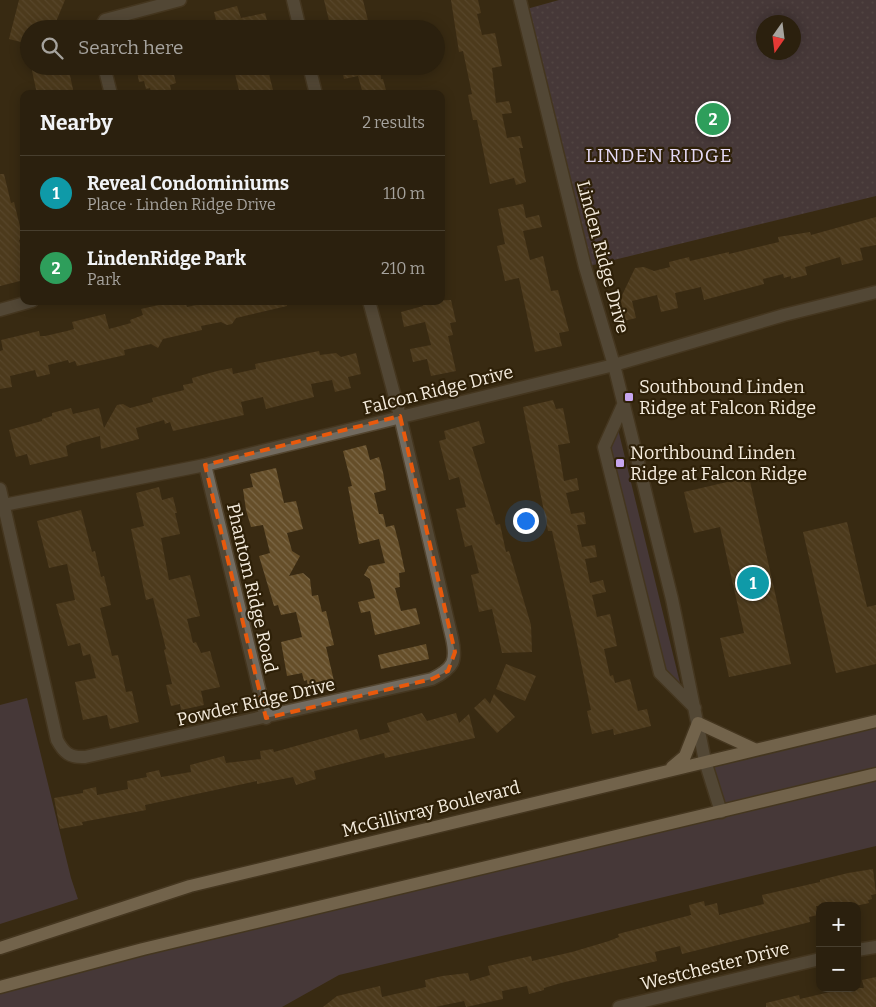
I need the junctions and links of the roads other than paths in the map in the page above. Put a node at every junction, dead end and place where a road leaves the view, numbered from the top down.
1 (180, 0) edge
2 (293, 0) edge
3 (520, 0) edge
4 (105, 20) edge
5 (298, 20) edge
6 (106, 75) edge
7 (311, 75) edge
8 (110, 90) edge
9 (315, 90) edge
10 (876, 292) edge
11 (20, 304) edge
12 (370, 305) edge
13 (0, 310) edge
14 (614, 365) junction
15 (623, 405) junction
16 (400, 416) junction
17 (205, 465) junction
18 (0, 489) edge
19 (4, 505) junction
20 (695, 708) junction
21 (266, 718) junction
22 (876, 721) edge
23 (698, 722) junction
24 (754, 749) junction
25 (705, 760) junction
26 (668, 770) junction
27 (876, 774) edge
28 (721, 812) junction
29 (876, 947) edge
30 (0, 948) edge
31 (861, 949) edge
32 (816, 960) edge
33 (0, 987) edge
34 (619, 1007) edge

1 - 4 street
2 - 5 street
3 - 14 street, Linden Ridge Drive
6 - 8 street
7 - 9 street
10 - 14 street, Falcon Ridge Drive
11 - 13 street
12 - 16 street, Powder Ridge Drive
14 - 15 street, Linden Ridge Drive
14 - 16 street, Falcon Ridge Drive
15 - 20 street, Linden Ridge Drive
15 - 20 street
16 - 17 street, Falcon Ridge Drive
16 - 21 street, Powder Ridge Drive
17 - 19 street, Falcon Ridge Drive
17 - 21 street, Phantom Ridge Road
18 - 19 street
19 - 21 street, Powder Ridge Drive
20 - 23 street, Linden Ridge Drive
22 - 24 main road, McGillivray Boulevard
23 - 24 main road
23 - 25 street, Linden Ridge Drive
23 - 26 main road
24 - 25 main road, McGillivray Boulevard
25 - 26 main road, McGillivray Boulevard
25 - 28 street, Linden Ridge Drive
26 - 30 main road, McGillivray Boulevard
27 - 28 main road
28 - 33 main road
29 - 31 street
32 - 34 street, Westchester Drive

